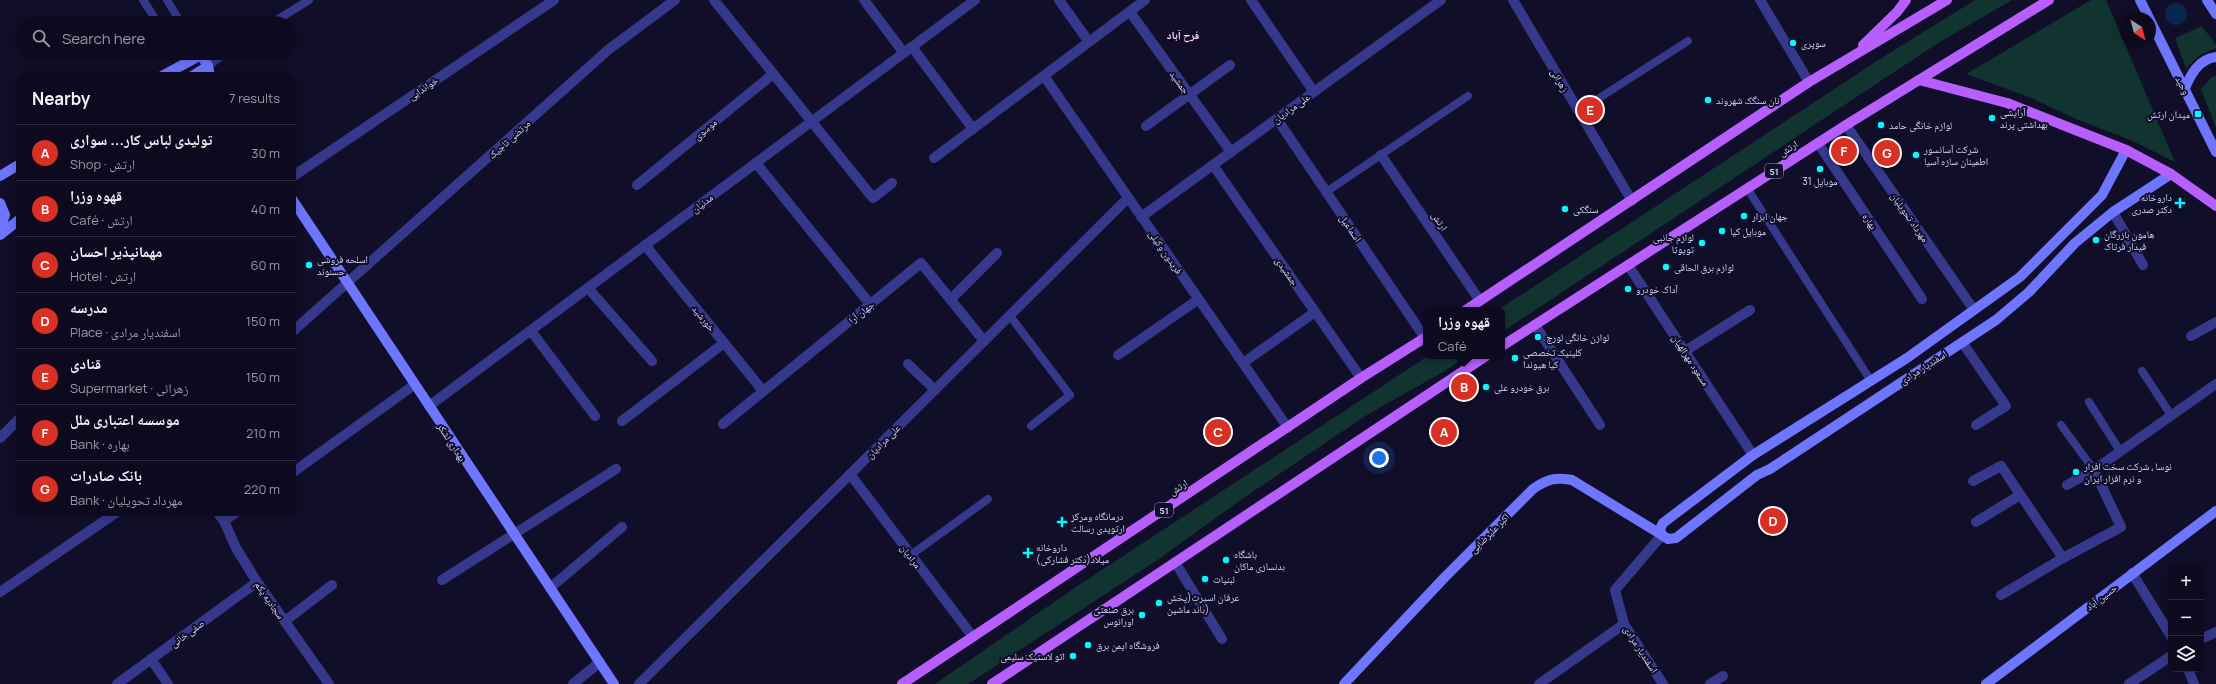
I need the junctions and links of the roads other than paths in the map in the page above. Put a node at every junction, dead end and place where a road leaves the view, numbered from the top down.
1 (143, 0) edge
2 (167, 0) edge
3 (309, 0) edge
4 (554, 0) edge
5 (675, 0) edge
6 (714, 0) edge
7 (864, 0) edge
8 (976, 0) edge
9 (1059, 0) edge
10 (1145, 0) edge
11 (1251, 0) edge
12 (1441, 0) edge
13 (1760, 0) edge
14 (1906, 0) edge
15 (1947, 0) edge
16 (2049, 0) edge
17 (2140, 0) edge
18 (2207, 0) edge
19 (1516, 1) edge
20 (1130, 12) junction
21 (2146, 12) edge
22 (2216, 14) edge
23 (153, 16) edge
24 (177, 16) edge
25 (283, 16) edge
26 (2156, 31) edge
27 (1688, 41) dead end
28 (1089, 42) junction
29 (908, 50) junction
30 (1850, 57) junction
31 (2216, 57) edge
32 (190, 60) edge
33 (205, 60) edge
34 (219, 60) edge
35 (185, 62) junction
36 (1230, 65) dead end
37 (209, 71) edge
38 (169, 72) edge
39 (191, 72) edge
40 (773, 74) junction
41 (1044, 76) junction
42 (1919, 80) junction
43 (1809, 82) junction
44 (2185, 88) junction
45 (1314, 92) junction
46 (1190, 95) junction
47 (1468, 96) dead end
48 (1579, 111) junction
49 (1276, 119) junction
50 (812, 122) junction
51 (1846, 125) junction
52 (1146, 126) dead end
53 (973, 129) junction
54 (1818, 143) junction
55 (2126, 150) junction
56 (1231, 152) junction
57 (2216, 152) edge
58 (1381, 155) junction
59 (934, 158) dead end
60 (756, 163) junction
61 (1213, 165) junction
62 (16, 166) edge
63 (296, 174) edge
64 (2171, 174) junction
65 (0, 176) edge
66 (892, 183) dead end
67 (637, 185) dead end
68 (1747, 188) junction
69 (1326, 192) junction
70 (1128, 198) junction
71 (1632, 201) junction
72 (0, 203) edge
73 (296, 206) edge
74 (2216, 206) edge
75 (2113, 212) junction
76 (1141, 217) junction
77 (16, 222) edge
78 (0, 229) edge
79 (0, 235) edge
80 (645, 246) junction
81 (997, 253) dead end
82 (1628, 265) junction
83 (2142, 265) dead end
84 (348, 284) junction
85 (588, 288) junction
86 (951, 299) junction
87 (1199, 299) junction
88 (1922, 299) dead end
89 (1480, 301) junction
90 (870, 304) junction
91 (1471, 307) edge
92 (1750, 310) dead end
93 (1974, 310) junction
94 (1315, 312) junction
95 (1010, 316) junction
96 (2216, 322) edge
97 (1535, 325) junction
98 (296, 329) edge
99 (531, 331) junction
100 (1423, 334) edge
101 (2191, 336) dead end
102 (1423, 338) edge
103 (984, 341) junction
104 (1962, 342) junction
105 (724, 343) junction
106 (1505, 344) edge
107 (1685, 351) junction
108 (1118, 355) dead end
109 (1481, 359) edge
110 (652, 361) dead end
111 (1243, 363) junction
112 (908, 364) dead end
113 (2142, 371) dead end
114 (1361, 378) junction
115 (1871, 380) junction
116 (2216, 384) edge
117 (414, 385) junction
118 (935, 390) junction
119 (763, 391) junction
120 (2089, 402) dead end
121 (429, 406) junction
122 (2171, 415) junction
123 (595, 416) dead end
124 (622, 421) dead end
125 (16, 422) edge
126 (722, 424) dead end
127 (1600, 425) dead end
128 (1976, 425) dead end
129 (2060, 425) dead end
130 (1030, 426) dead end
131 (1288, 428) junction
132 (0, 438) edge
133 (2120, 451) junction
134 (1753, 455) junction
135 (616, 469) dead end
136 (296, 470) edge
137 (2094, 470) junction
138 (850, 474) junction
139 (1973, 481) dead end
140 (2067, 485) dead end
141 (2020, 495) junction
142 (988, 499) dead end
143 (2216, 511) edge
144 (111, 516) edge
145 (220, 516) edge
146 (231, 516) edge
147 (224, 521) junction
148 (1976, 522) dead end
149 (622, 527) dead end
150 (514, 534) junction
151 (1662, 535) junction
152 (911, 555) junction
153 (2063, 558) junction
154 (1175, 562) junction
155 (2132, 573) junction
156 (442, 580) dead end
157 (257, 582) junction
158 (332, 585) dead end
159 (550, 588) junction
160 (0, 592) edge
161 (2001, 595) dead end
162 (285, 621) junction
163 (1624, 624) junction
164 (2168, 631) edge
165 (2216, 632) edge
166 (973, 637) junction
167 (2204, 638) edge
168 (1222, 639) dead end
169 (2168, 658) edge
170 (151, 659) junction
171 (600, 662) junction
172 (2189, 672) edge
173 (1723, 676) dead end
174 (999, 682) edge
175 (117, 684) edge
176 (168, 684) edge
177 (329, 684) edge
178 (573, 684) edge
179 (614, 684) edge
180 (638, 684) edge
181 (902, 684) edge
182 (1344, 684) edge
183 (1539, 684) edge
184 (1663, 684) edge
185 (1710, 684) edge
186 (1986, 684) edge
187 (2129, 684) edge
188 (2194, 684) edge

1 - 23 lane
2 - 24 lane
3 - 25 lane
4 - 63 street, خواندابی
5 - 84 street, مرتضی تاجیک
6 - 40 street
7 - 29 street
8 - 29 street, مدنیان
9 - 28 street
10 - 20 street
11 - 45 street
12 - 45 street, علی مرادیان
13 - 43 street
14 - 30 main road
15 - 30 main road
16 - 42 main road, ارتش / 51
17 - 21 street, وحید
18 - 22 street
19 - 48 street, زهرائی
20 - 28 street
20 - 46 street, جمشید
26 - 44 street, وحید
27 - 48 lane
28 - 41 street
29 - 50 street, مدنیان
29 - 53 street
30 - 43 main road
31 - 44 street
32 - 35 street
33 - 37 street
34 - 37 lane
35 - 38 street
35 - 39 street
36 - 46 street
40 - 50 street
40 - 67 street, موسوی
41 - 53 street
41 - 70 street, فریدون وکیلی
42 - 51 main road, ارتش / 51
42 - 55 main road
43 - 71 main road
44 - 57 street, وحید
45 - 49 street, علی مرادیان
46 - 52 street
46 - 56 street, جمشید
47 - 58 lane
48 - 71 street, زهرائی
49 - 56 street, علی مرادیان
49 - 69 street, اسماعیل
50 - 60 street, مدنیان
50 - 66 street
51 - 54 main road, ارتش / 51
51 - 93 street, مهرداد تحویلیان
53 - 59 street
54 - 68 main road, ارتش / 51
54 - 88 street, بهاره
55 - 64 main road
55 - 93 street, اسفندیار مرادی
56 - 61 street, علی مرادیان
58 - 69 lane
58 - 89 street, ارتش
60 - 80 street, مدنیان
60 - 90 street
61 - 76 street, علی مرادیان
61 - 94 street, جمشیدی
62 - 65 street
64 - 74 main road
64 - 75 street, اسفندیار مرادی
68 - 82 main road, ارتش / 51
68 - 115 lane
69 - 100 street, اسماعیل
70 - 76 street, فریدون وکیلی
70 - 95 street, علی مرادیان
71 - 89 main road
72 - 78 street
73 - 84 street, بهداری لشکر
75 - 83 street
75 - 104 street, اسفندیار مرادی
76 - 87 street, فریدون وکیلی
77 - 79 street
80 - 85 street, مدنیان
80 - 105 street, خورشید
81 - 86 street
82 - 97 main road, ارتش / 51
82 - 107 street, مسعود مهرالهیان
84 - 98 street, مرتضی تاجیک
84 - 117 street, بهداری لشکر
85 - 99 street, مدنیان
85 - 110 street
86 - 90 street, جهان آرا
86 - 103 street, جهان آرا
87 - 108 street
87 - 111 street, فریدون وکیلی
89 - 91 main road
90 - 119 street, جهان آرا
92 - 107 street
93 - 115 street, اسفندیار مرادی
94 - 111 street
94 - 114 street, جمشیدی
95 - 103 street, علی مرادیان
95 - 130 lane
96 - 101 street
97 - 106 main road, ارتش / 51
97 - 127 street
99 - 121 street, مدنیان
99 - 123 street
102 - 114 main road, ارتش / 51
103 - 118 street, علی مرادیان
104 - 128 street
104 - 151 street, اسفندیار مرادی
105 - 119 street, خورشید
105 - 124 street
107 - 134 street, مسعود مهرالهیان
109 - 154 main road
111 - 131 street, فریدون وکیلی
112 - 118 street
113 - 122 lane
114 - 131 main road, ارتش / 51
115 - 134 street, اسفندیار مرادی
116 - 122 street
117 - 121 street, بهداری لشکر
117 - 136 street
118 - 138 street, علی مرادیان
119 - 126 street, جهان آرا
120 - 133 lane
121 - 150 street, بهداری لشکر
122 - 133 street
125 - 132 street
129 - 137 lane
131 - 166 main road, ارتش / 51
133 - 137 street
134 - 151 street, اسفندیار مرادی
135 - 150 street
137 - 140 street
137 - 153 street
138 - 152 street, مرادیان
138 - 180 street, علی مرادیان
139 - 141 street
141 - 148 street
141 - 153 street
142 - 152 lane
143 - 155 street, حسین آباد
144 - 160 street
145 - 147 street, سجادیه یکم
146 - 147 street
147 - 157 street, سجادیه یکم
149 - 159 street
150 - 156 street
150 - 159 street, بهداری لشکر
151 - 163 street, اسفندیار مرادی
151 - 182 street, اکبر علیرضایی
152 - 166 street, مرادیان
153 - 161 street
154 - 168 street
154 - 174 main road
155 - 164 street
155 - 186 street, حسین آباد
157 - 162 street, سجادیه یکم
157 - 170 street, صفی خانی
158 - 162 street
159 - 171 street, بهداری لشکر
162 - 177 street, سجادیه یکم
163 - 183 street
163 - 184 street, اسفندیار مرادی
165 - 167 street
166 - 181 main road, ارتش / 51
169 - 187 street
170 - 175 street, صفی خانی
170 - 176 street
171 - 178 street
171 - 179 street, بهداری لشکر
172 - 188 street
173 - 185 street

